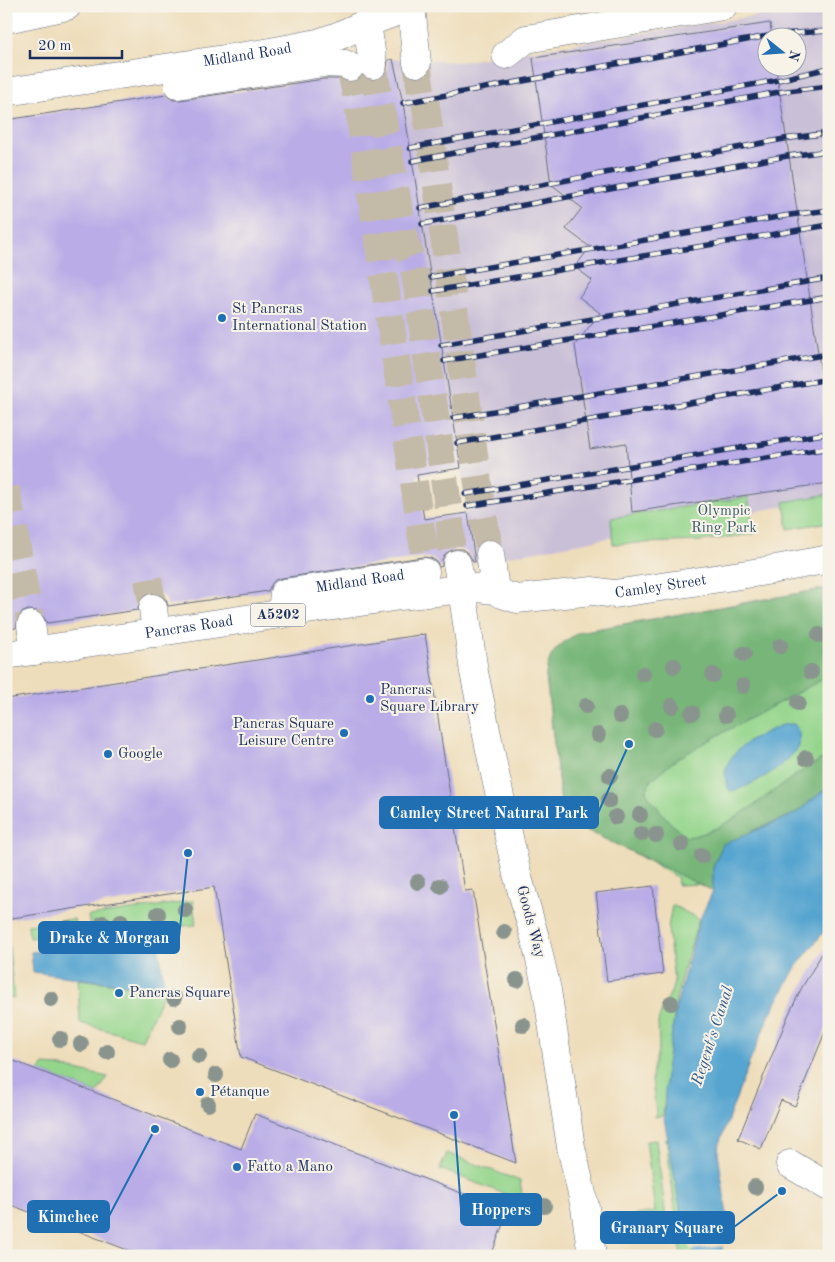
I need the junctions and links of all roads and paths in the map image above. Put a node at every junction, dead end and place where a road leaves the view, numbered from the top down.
1 (67, 6) edge
2 (412, 6) edge
3 (723, 6) edge
4 (6, 19) edge
5 (367, 24) junction
6 (506, 55) dead end
7 (417, 63) tunnel mouth
8 (6, 92) edge
9 (6, 110) edge
10 (490, 554) tunnel mouth
11 (829, 559) edge
12 (425, 572) dead end
13 (460, 577) junction
14 (495, 590) junction
15 (282, 614) junction
16 (6, 655) edge
17 (790, 1164) dead end
18 (829, 1187) edge
19 (592, 1256) edge

1 - 4 street
2 - 5 street
2 - 7 street
3 - 6 street
5 - 8 street, Midland Road
5 - 9 street, Midland Road
10 - 14 street
11 - 14 street, Camley Street
12 - 15 street, Midland Road
13 - 14 street, Pancras Road
13 - 15 street, Pancras Road / A5202
13 - 19 street, Goods Way
15 - 16 street, Pancras Road / A5202
17 - 18 street

